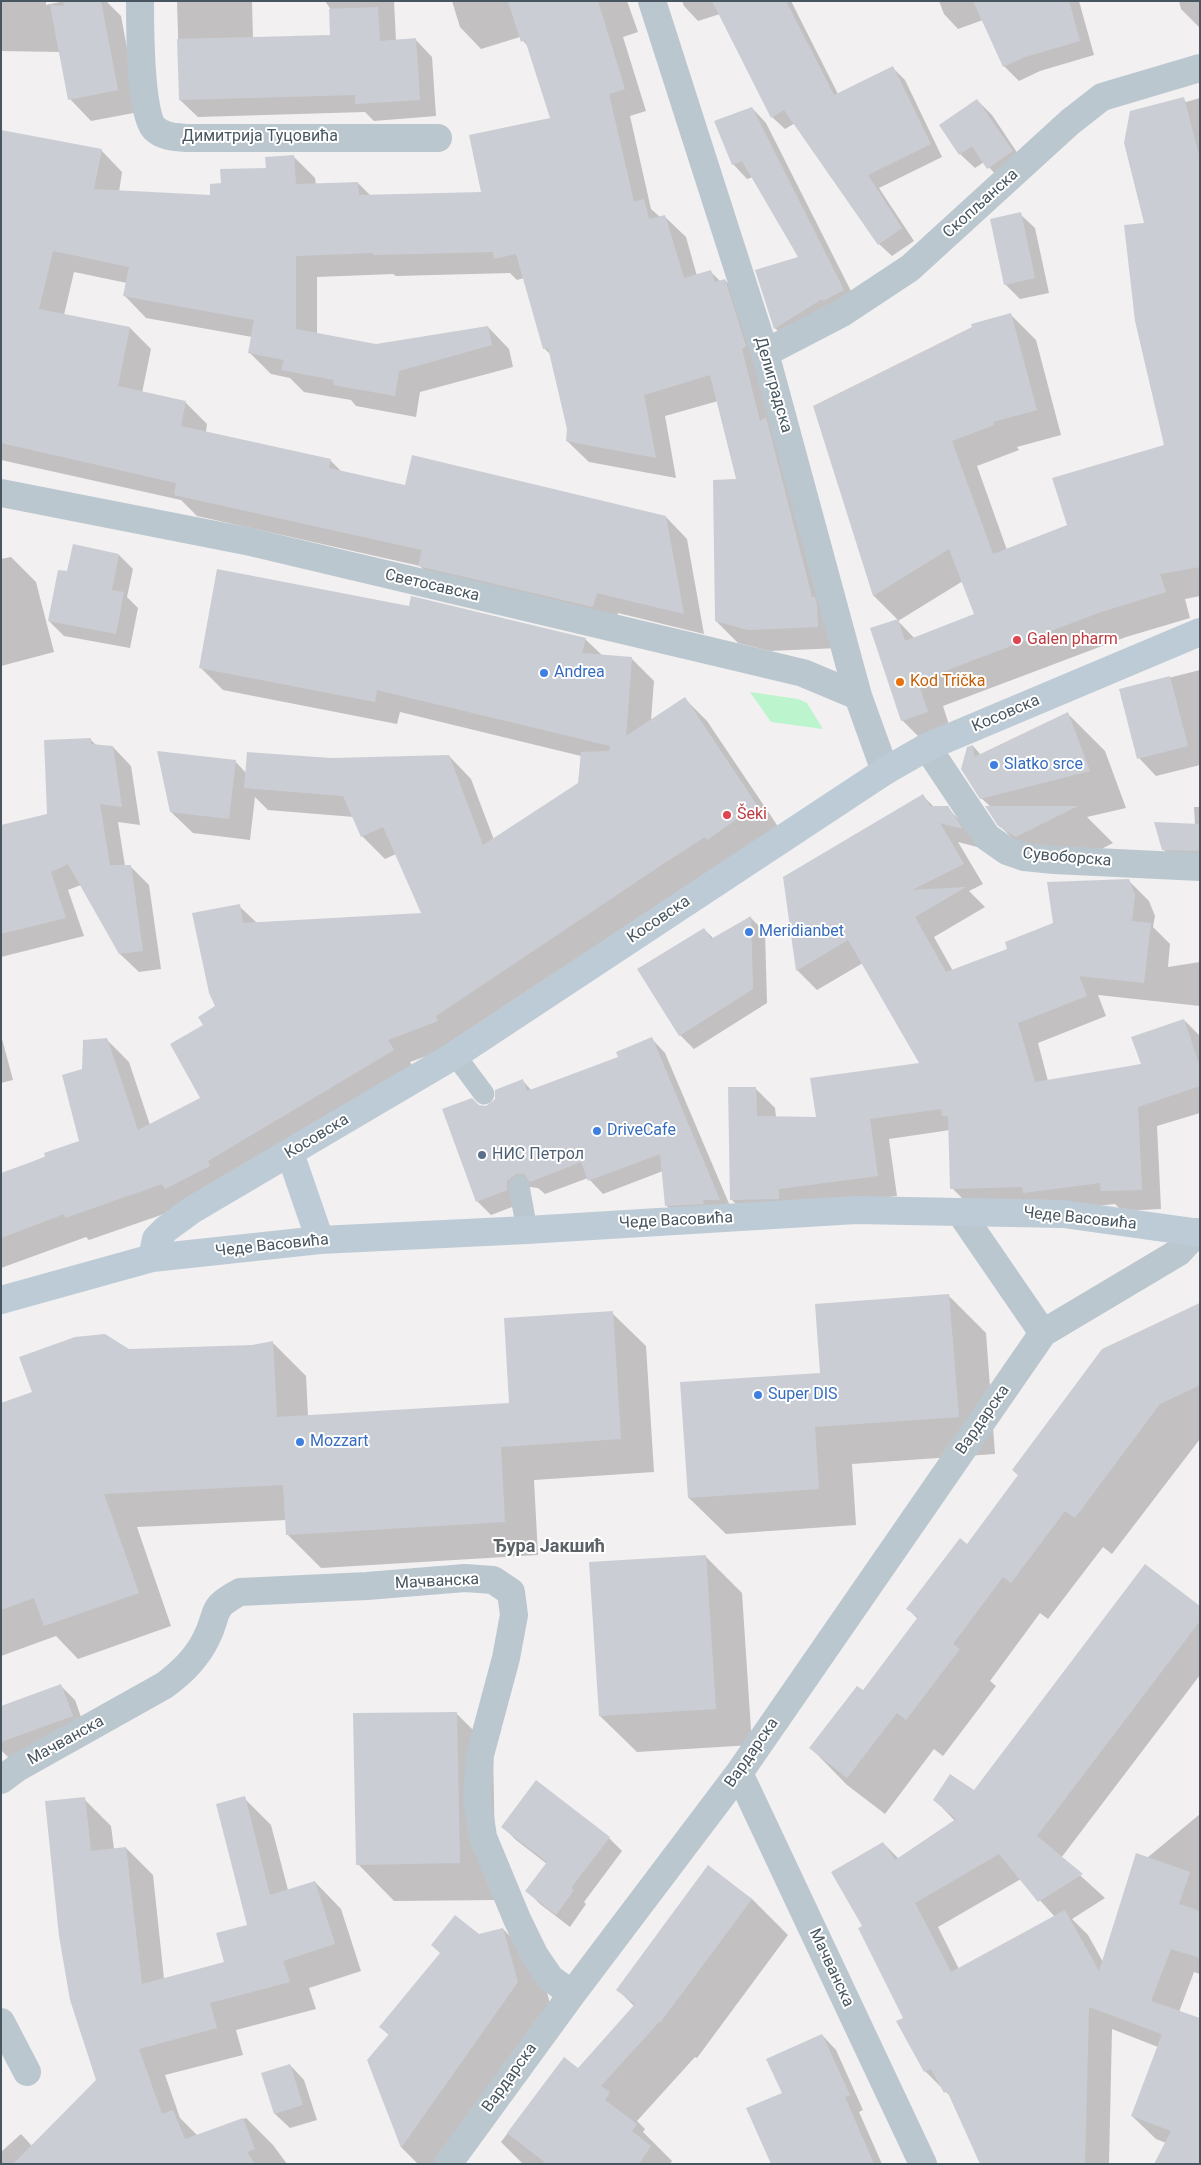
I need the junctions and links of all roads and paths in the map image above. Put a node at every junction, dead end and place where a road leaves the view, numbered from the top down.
1 (140, 1) edge
2 (652, 1) edge
3 (1200, 68) edge
4 (438, 138) dead end
5 (765, 353) junction
6 (1, 492) edge
7 (1200, 632) edge
8 (858, 696) junction
9 (927, 747) junction
10 (885, 771) junction
11 (1200, 867) edge
12 (455, 1055) junction
13 (484, 1094) dead end
14 (290, 1153) junction
15 (519, 1186) dead end
16 (960, 1212) junction
17 (527, 1230) junction
18 (1198, 1233) edge
19 (320, 1240) junction
20 (152, 1258) junction
21 (1, 1300) edge
22 (1043, 1333) junction
23 (739, 1773) junction
24 (1, 1780) edge
25 (572, 1994) junction
26 (1, 2022) edge
27 (27, 2072) dead end
28 (448, 2164) edge
29 (922, 2164) edge

1 - 4 street, Димитрија Туцовића
2 - 5 street, Делиградска
3 - 5 street, Скопљанска
5 - 8 street, Делиградска
6 - 8 street, Светосавска
7 - 9 main road, Косовска
8 - 10 street, Делиградска
9 - 10 main road, Косовска
9 - 11 street, Сувоборска
10 - 12 main road, Косовска
12 - 13 lane
12 - 14 main road, Косовска
14 - 19 main road
14 - 20 main road, Косовска
15 - 17 lane
16 - 17 main road, Чеде Васовића
16 - 18 main road, Чеде Васовића
16 - 22 street
17 - 19 main road, Чеде Васовића
18 - 22 street, Вардарска
19 - 20 main road, Чеде Васовића
20 - 21 main road, Чеде Васовића
22 - 23 street, Вардарска
23 - 25 street, Вардарска
23 - 29 street, Мачванска
24 - 25 street, Мачванска
25 - 28 street, Вардарска
26 - 27 street

